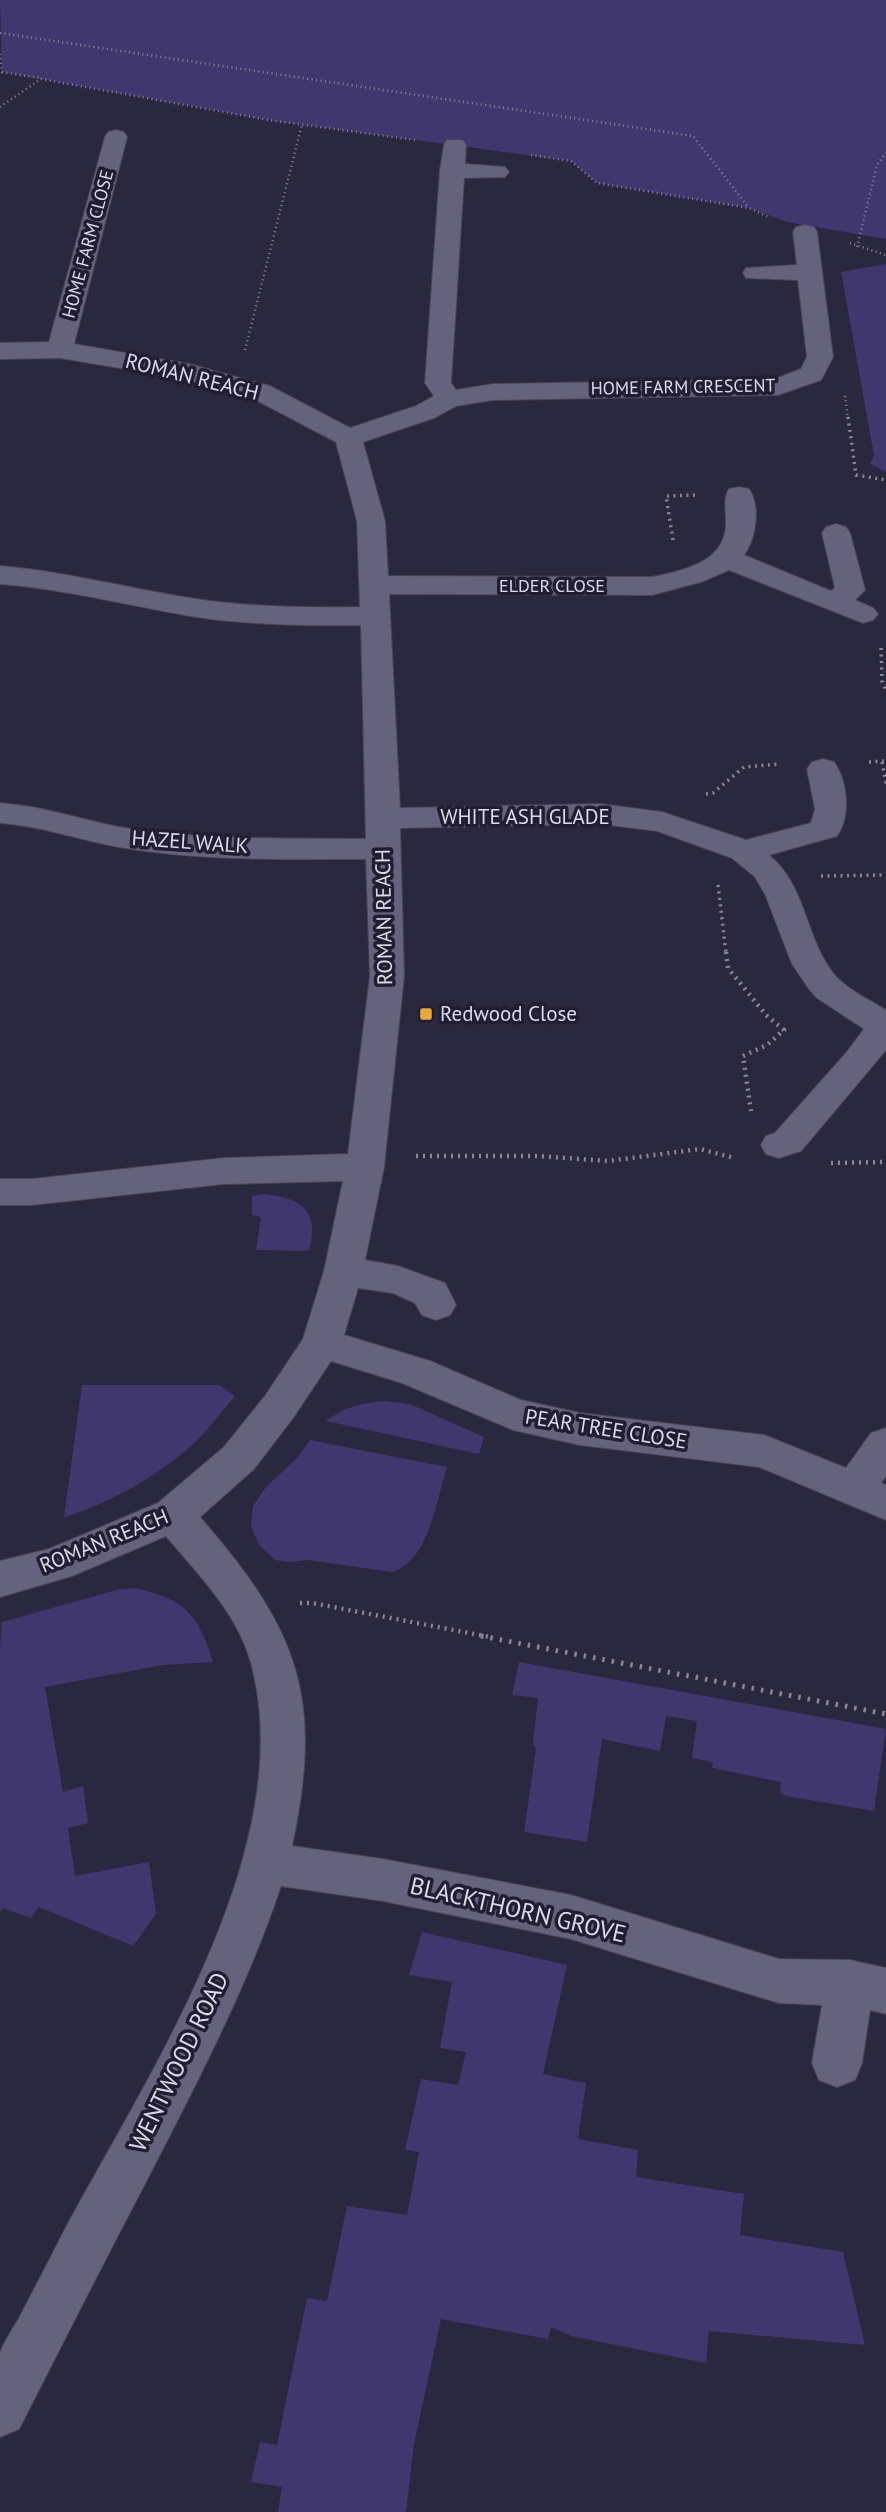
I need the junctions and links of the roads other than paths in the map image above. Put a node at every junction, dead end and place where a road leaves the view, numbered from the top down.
1 (116, 137) dead end
2 (455, 145) road end
3 (453, 170) junction
4 (497, 172) dead end
5 (805, 232) road end
6 (755, 272) dead end
7 (810, 272) junction
8 (60, 350) junction
9 (0, 351) edge
10 (449, 399) junction
11 (348, 438) junction
12 (739, 495) road end
13 (836, 533) dead end
14 (726, 558) junction
15 (0, 575) edge
16 (373, 600) junction
17 (835, 602) junction
18 (863, 614) dead end
19 (823, 769) dead end
20 (0, 813) edge
21 (383, 834) junction
22 (731, 846) junction
23 (886, 1026) edge
24 (775, 1150) road end
25 (366, 1161) junction
26 (0, 1192) edge
27 (343, 1270) junction
28 (436, 1305) dead end
29 (322, 1343) junction
30 (886, 1444) edge
31 (870, 1496) edge
32 (173, 1515) junction
33 (0, 1578) edge
34 (266, 1863) junction
35 (868, 1987) edge
36 (838, 2063) dead end
37 (0, 2410) edge

1 - 8 street, HOME FARM CLOSE
2 - 3 street
3 - 4 street
3 - 10 street
5 - 7 street
6 - 7 street
7 - 10 street, HOME FARM CRESCENT
8 - 9 street, ROMAN REACH
8 - 11 street, ROMAN REACH
10 - 11 street, HOME FARM CRESCENT
11 - 16 street, ROMAN REACH
12 - 14 street
13 - 17 street
14 - 16 street, ELDER CLOSE
14 - 17 street
15 - 16 street
16 - 21 street, ROMAN REACH
17 - 18 street
19 - 22 street
20 - 21 street, HAZEL WALK
21 - 22 street, WHITE ASH GLADE
21 - 25 street, ROMAN REACH
22 - 23 street, WHITE ASH GLADE
23 - 24 street, WHITE ASH GLADE
25 - 26 street
25 - 27 street, ROMAN REACH
27 - 28 street
27 - 29 street, ROMAN REACH
29 - 31 street, PEAR TREE CLOSE
29 - 32 street, ROMAN REACH
30 - 31 street, PEAR TREE CLOSE
32 - 33 street, ROMAN REACH
32 - 34 street, WENTWOOD ROAD
34 - 35 street, BLACKTHORN GROVE
34 - 37 street, WENTWOOD ROAD
35 - 36 street, BLACKTHORN GROVE

